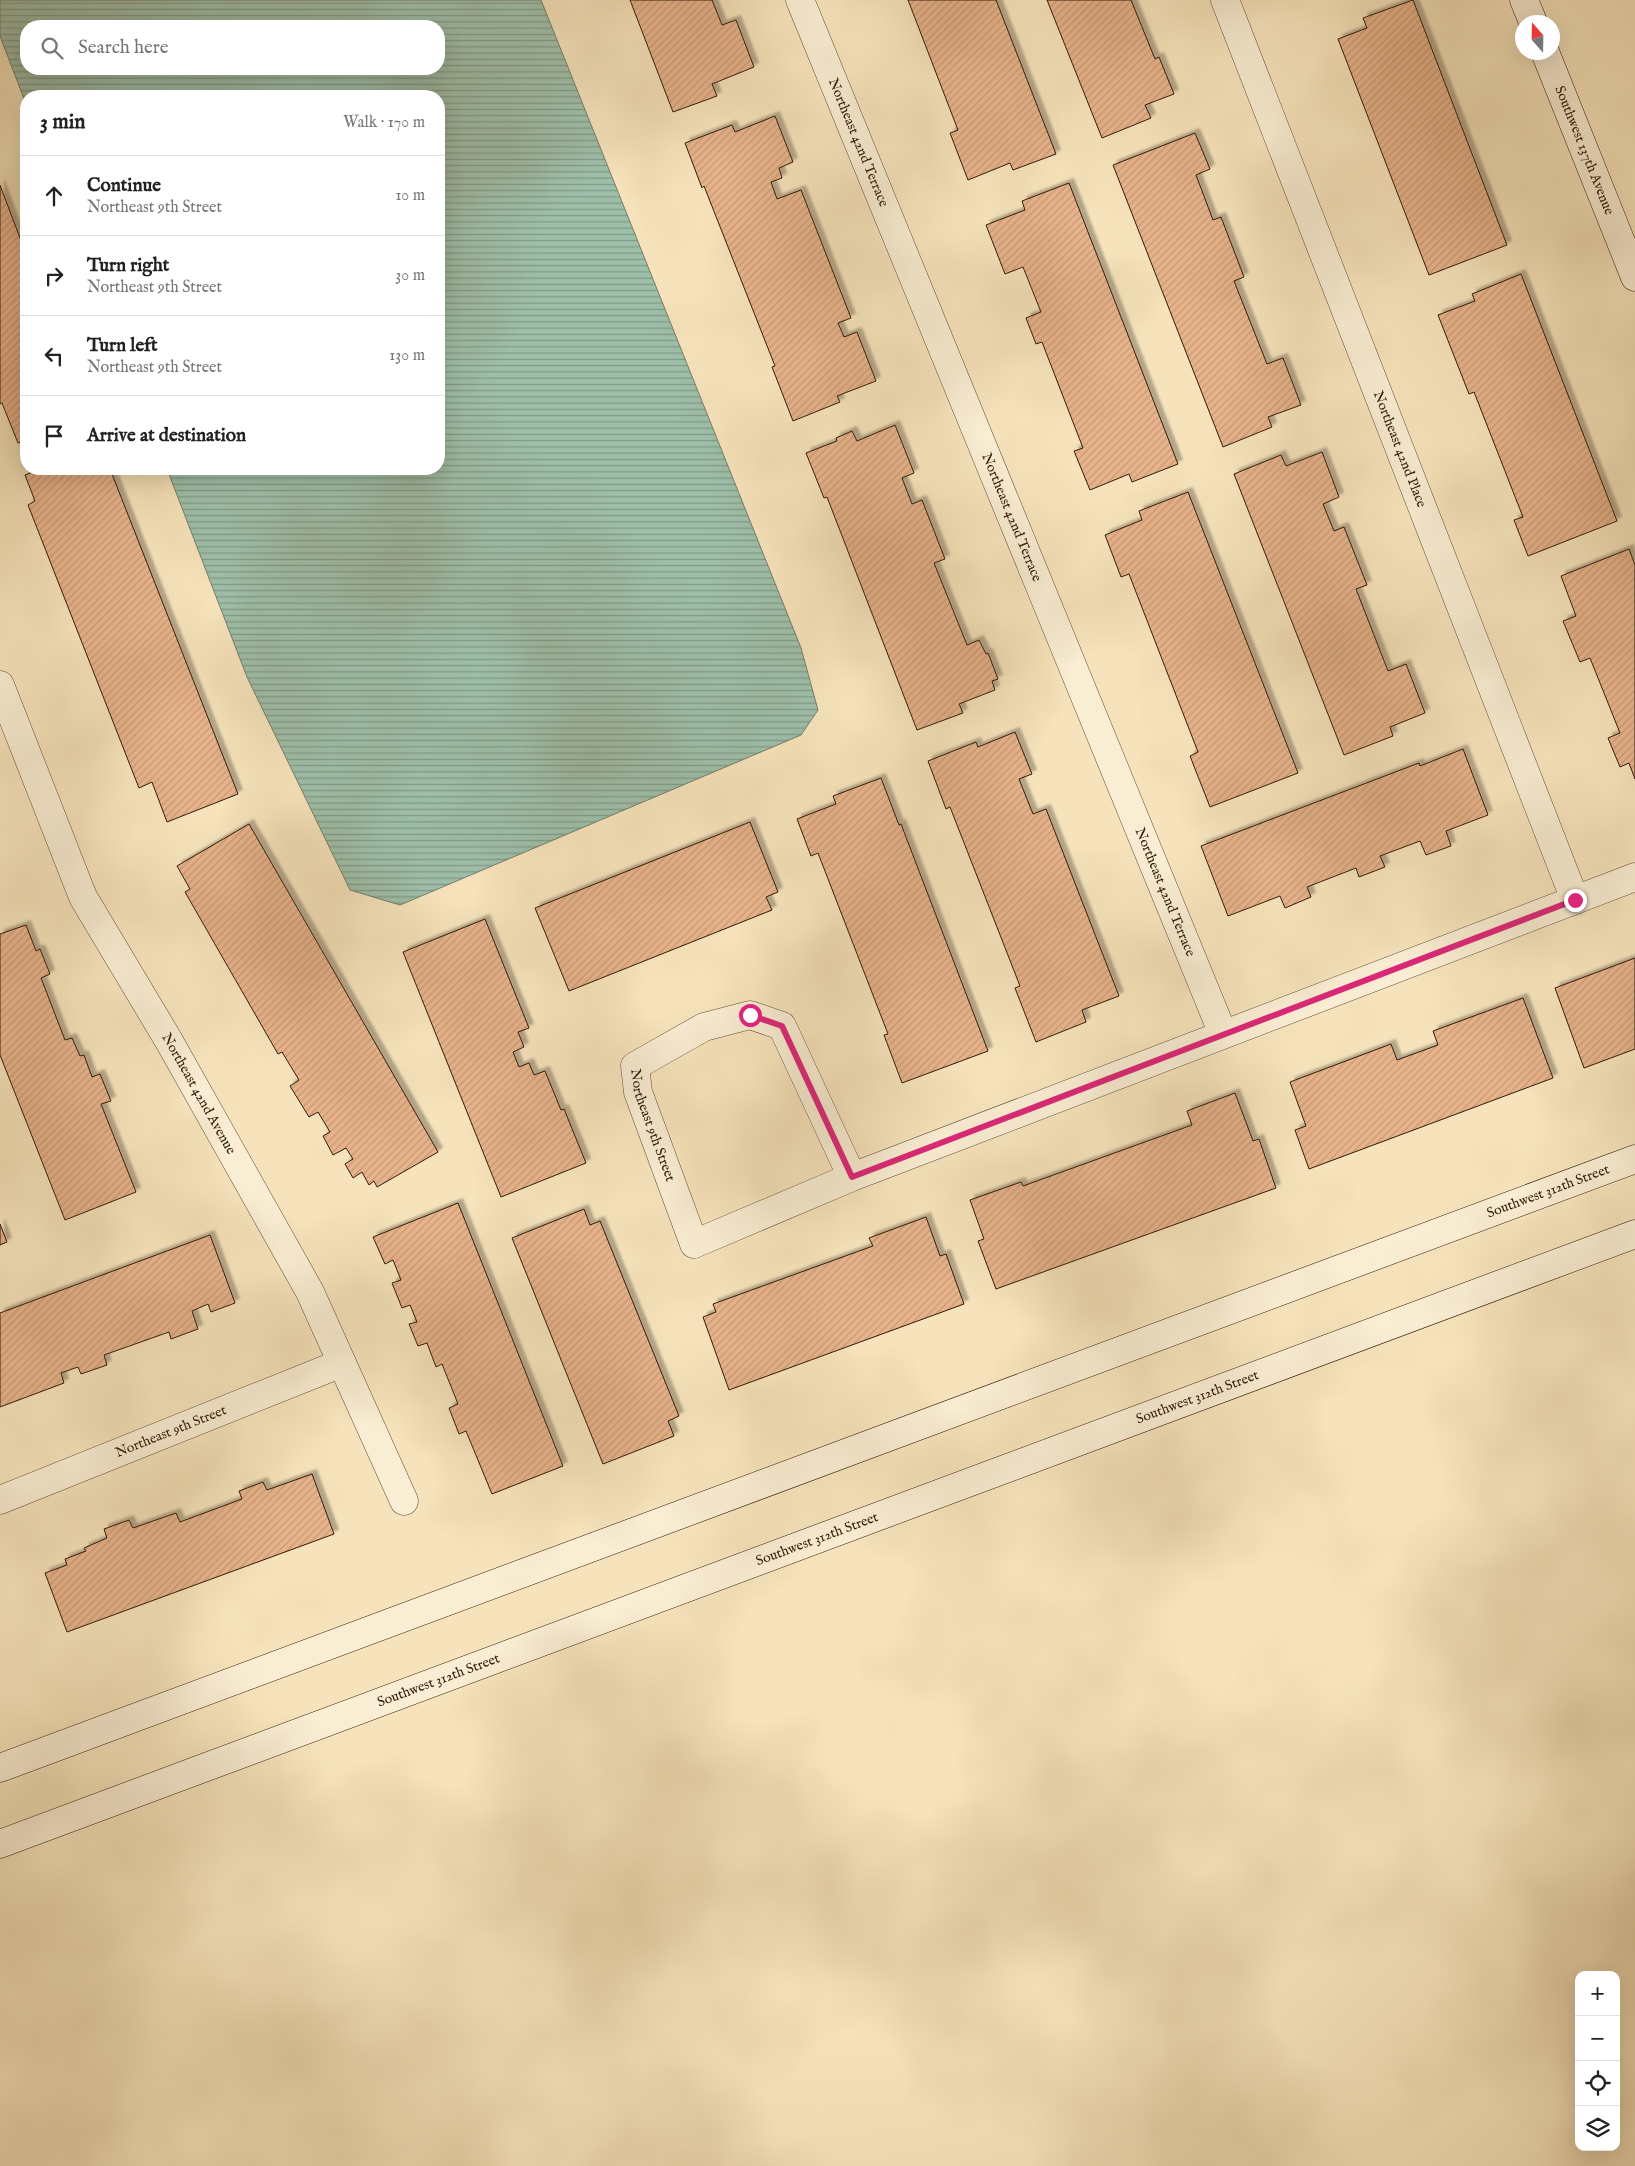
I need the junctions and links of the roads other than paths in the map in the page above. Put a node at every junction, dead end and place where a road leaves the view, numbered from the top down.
1 (800, 0) edge
2 (1225, 0) edge
3 (1524, 0) edge
4 (1530, 15) edge
5 (1548, 60) edge
6 (1635, 277) edge
7 (0, 685) edge
8 (1635, 877) edge
9 (1575, 900) junction
10 (1223, 1034) junction
11 (1635, 1160) edge
12 (852, 1177) junction
13 (1635, 1234) edge
14 (342, 1363) junction
15 (0, 1500) edge
16 (404, 1501) dead end
17 (0, 1768) edge
18 (0, 1844) edge

1 - 10 street, Northeast 42nd Terrace
2 - 9 street, Northeast 42nd Place
3 - 4 street
5 - 6 street, Southwest 137th Avenue
7 - 14 street, Northeast 42nd Avenue
8 - 9 street, Northeast 9th Street
9 - 10 street, Northeast 9th Street
10 - 12 street, Northeast 9th Street
11 - 17 street, Southwest 312th Street
12 - 12 street, Northeast 9th Street
13 - 18 street, Southwest 312th Street
14 - 15 street, Northeast 9th Street
14 - 16 street, Northeast 42nd Avenue

